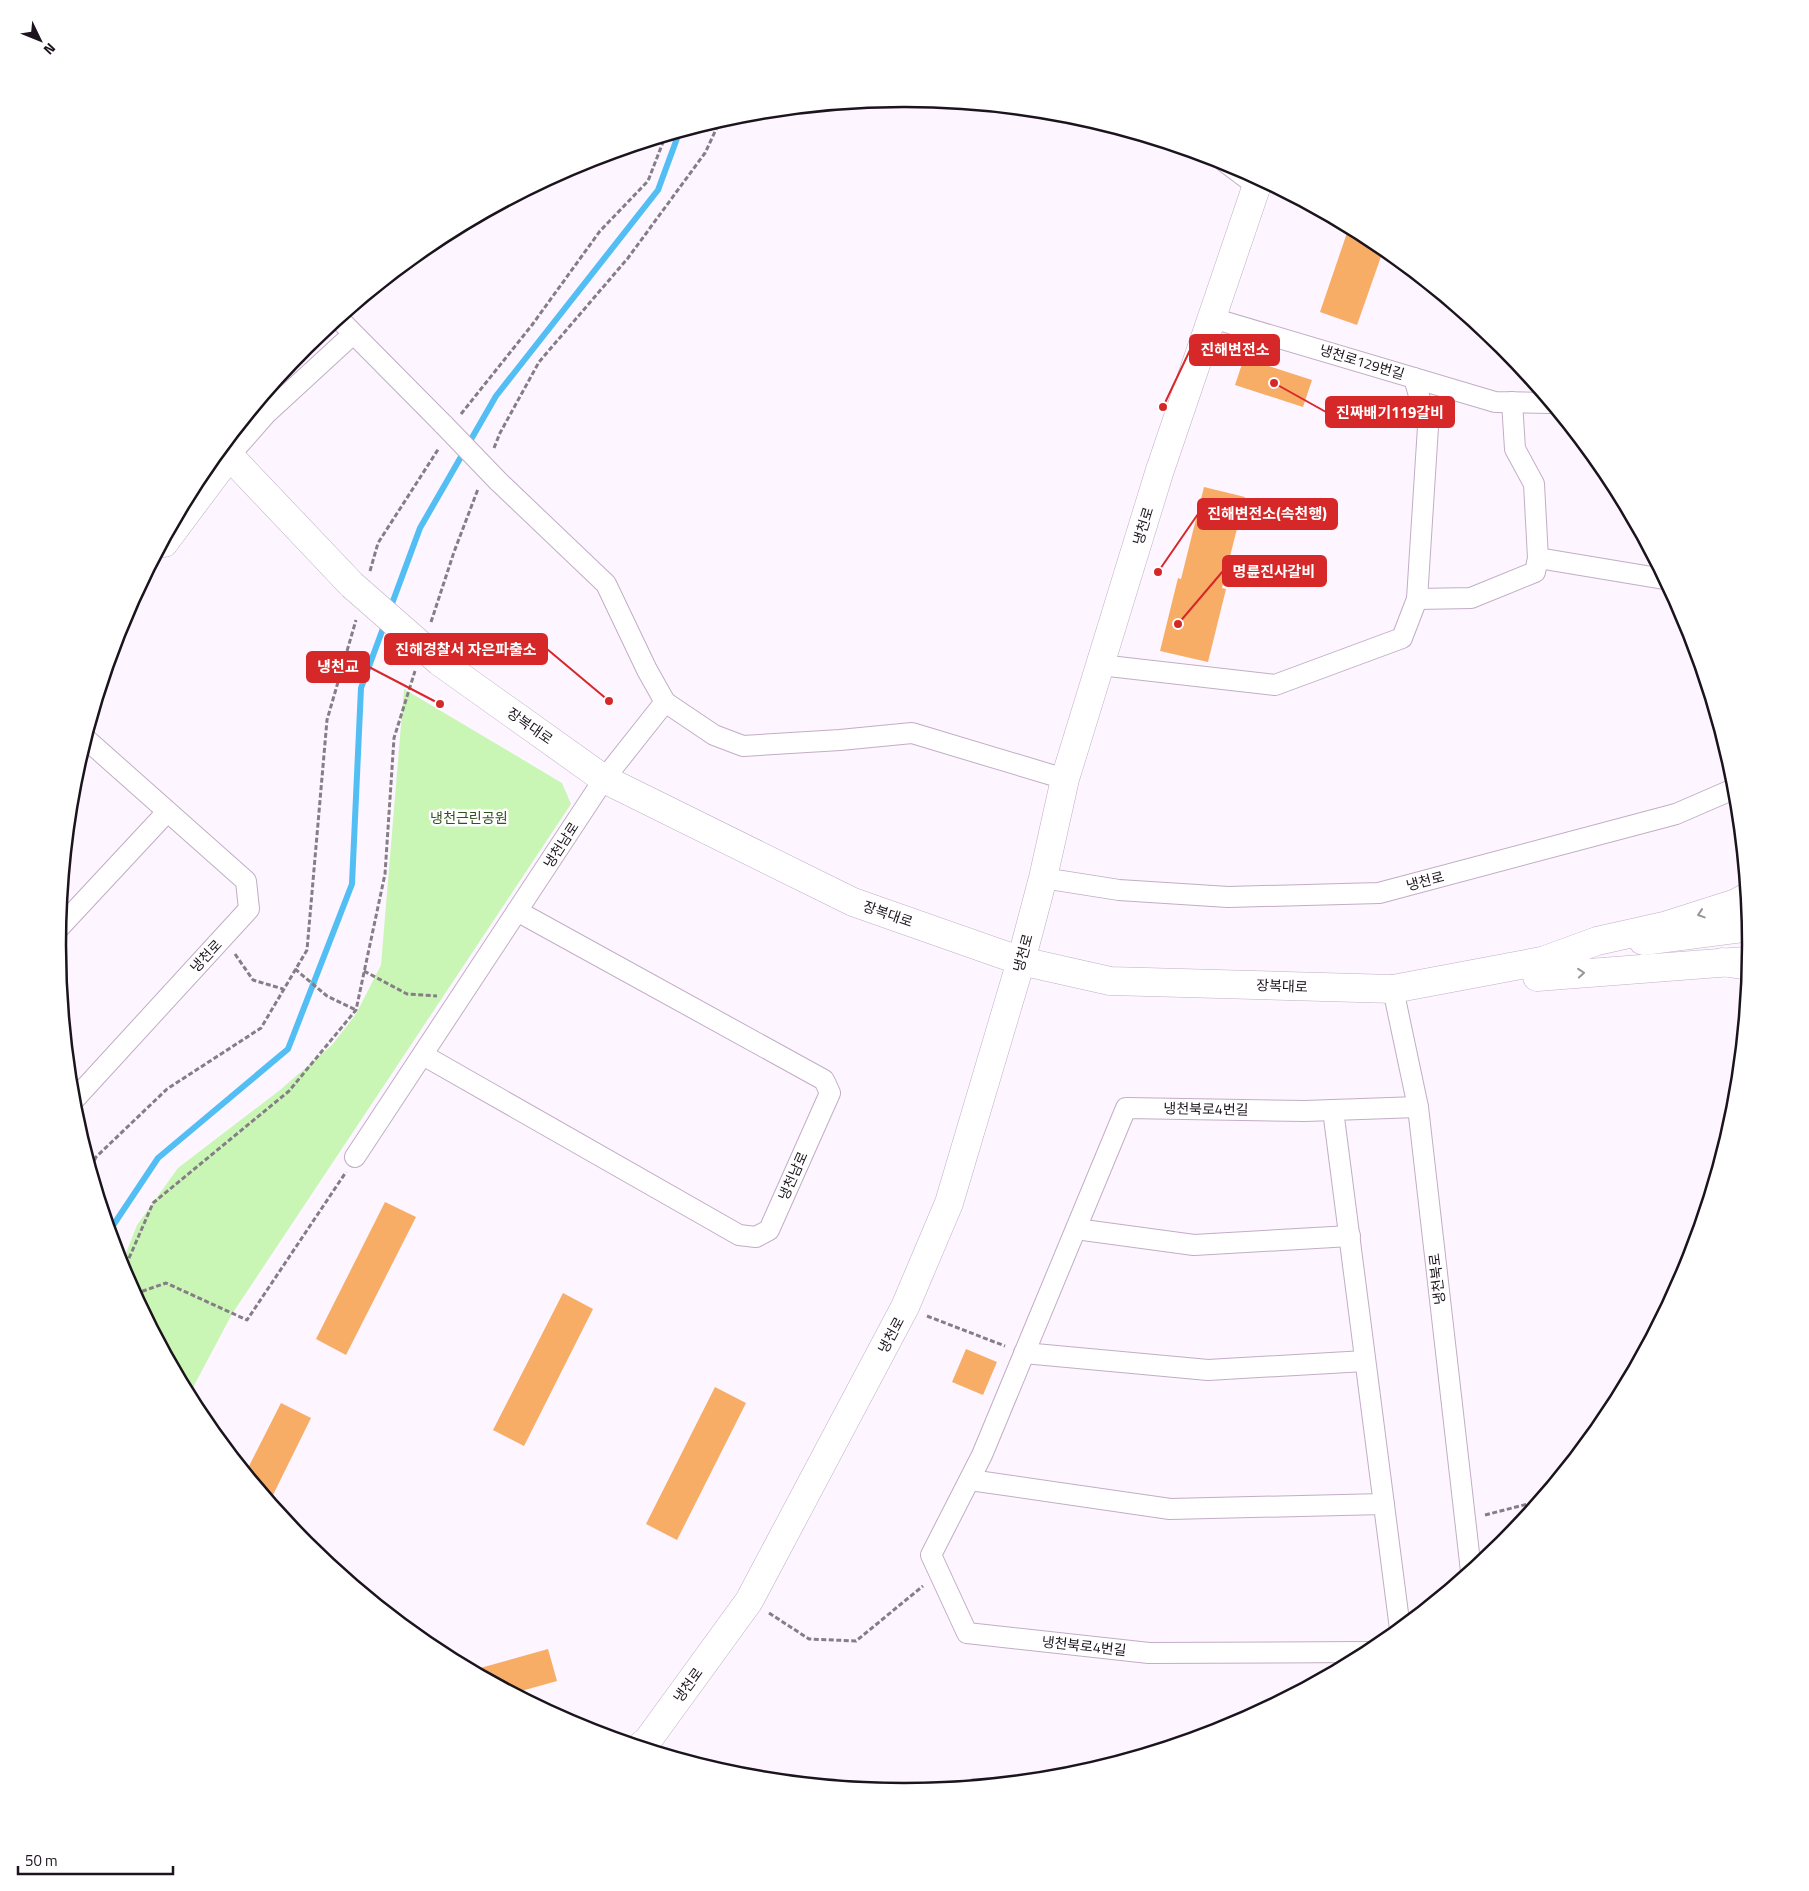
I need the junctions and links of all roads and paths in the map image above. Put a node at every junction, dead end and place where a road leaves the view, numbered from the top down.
1 (716, 129) edge
2 (662, 144) edge
3 (1257, 186) edge
4 (1212, 318) junction
5 (343, 324) edge
6 (353, 334) junction
7 (1414, 378) junction
8 (1512, 402) junction
9 (1543, 403) edge
10 (452, 420) junction
11 (500, 433) dead end
12 (440, 447) dead end
13 (230, 448) edge
14 (227, 453) edge
15 (1537, 565) junction
16 (1658, 578) edge
17 (360, 582) junction
18 (1416, 599) junction
19 (356, 618) dead end
20 (1100, 665) junction
21 (665, 702) junction
22 (91, 745) edge
23 (604, 779) junction
24 (1065, 779) junction
25 (1729, 791) edge
26 (167, 812) junction
27 (385, 874) dead end
28 (1043, 878) junction
29 (1741, 900) edge
30 (517, 911) junction
31 (67, 919) edge
32 (1742, 929) edge
33 (223, 937) junction
34 (1545, 960) junction
35 (1742, 961) edge
36 (1021, 962) junction
37 (1722, 962) junction
38 (1742, 965) edge
39 (295, 969) junction
40 (364, 971) junction
41 (283, 989) junction
42 (1393, 989) junction
43 (460, 998) junction
44 (356, 1010) junction
45 (423, 1055) junction
46 (79, 1093) edge
47 (1418, 1106) junction
48 (1333, 1110) junction
49 (356, 1157) joint
50 (94, 1160) edge
51 (1076, 1229) junction
52 (1350, 1236) junction
53 (128, 1261) edge
54 (141, 1290) edge
55 (905, 1307) junction
56 (1024, 1353) junction
57 (1365, 1360) junction
58 (970, 1480) junction
59 (1530, 1503) edge
60 (1384, 1504) junction
61 (1465, 1520) junction
62 (1470, 1564) edge
63 (940, 1573) junction
64 (749, 1601) junction
65 (1399, 1622) edge
66 (1354, 1652) edge
67 (645, 1742) edge

1 - 11 path
2 - 10 path
3 - 4 main road, 냉천로
4 - 7 street, 냉천로129번길
4 - 20 main road, 냉천로
5 - 6 street
6 - 10 street
6 - 13 street
7 - 8 street, 냉천로129번길
7 - 18 street
8 - 9 street, 냉천로129번길
8 - 15 street
10 - 21 street, bridge
12 - 17 path
14 - 17 main road
15 - 16 street
15 - 18 street
17 - 23 main road, 장복대로, bridge
18 - 20 street
19 - 39 path
20 - 24 main road, 냉천로
21 - 23 street, 냉천남로
21 - 24 street
22 - 26 street, 냉천로
23 - 30 street, 냉천남로
23 - 36 main road, 장복대로
24 - 28 main road, 냉천로
25 - 28 street, 냉천로
26 - 31 street
26 - 33 street, 냉천로
27 - 40 path
28 - 36 main road, 냉천로
29 -> 34 main road
30 - 43 street, 냉천남로
30 - 45 street, 냉천남로
32 - 34 main road
33 - 41 path
33 - 46 street, 냉천로
34 - 42 main road
35 - 37 main road
36 - 42 main road, 장복대로
36 - 55 main road, 냉천로
37 - 38 main road
42 -> 37 main road
39 - 41 path
39 - 44 path
40 - 43 path
40 - 44 path
41 - 50 path
42 - 47 street, 냉천북로
43 - 45 street, 냉천남로
44 - 53 path
45 - 49 street, 냉천남로
47 - 48 street, 냉천북로4번길
47 - 61 street, 냉천북로
48 - 51 street, 냉천북로4번길
48 - 52 street
49 - 54 path
51 - 52 street
51 - 56 street, 냉천북로4번길
52 - 57 street
55 - 56 path
55 - 64 main road, 냉천로
56 - 57 street
56 - 58 street, 냉천북로4번길
57 - 60 street
58 - 60 street
58 - 63 street, 냉천북로4번길
59 - 61 path
60 - 65 street
61 - 62 street, 냉천북로
63 - 64 path
63 - 66 street, 냉천북로4번길
64 - 67 main road, 냉천로

